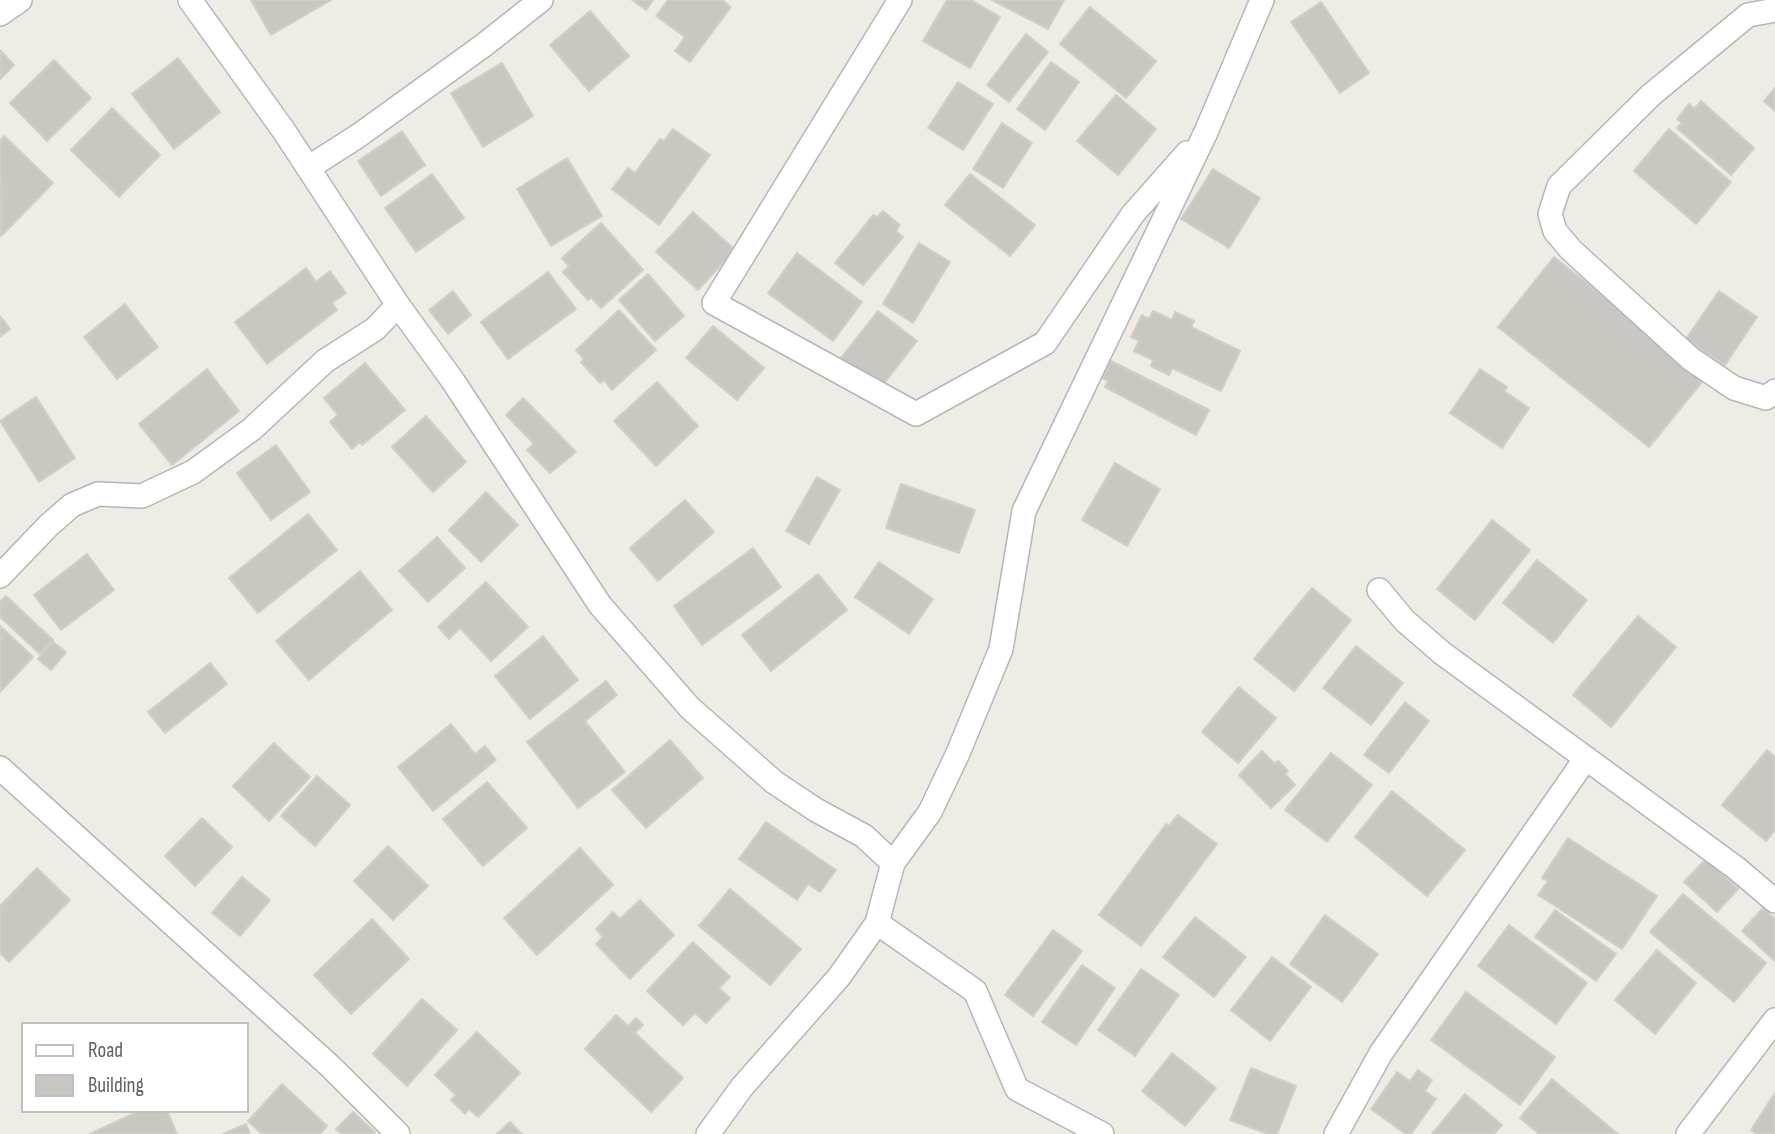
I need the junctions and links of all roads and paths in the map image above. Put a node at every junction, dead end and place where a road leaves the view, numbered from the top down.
1 (20, 0) edge
2 (190, 0) edge
3 (541, 0) edge
4 (900, 0) edge
5 (1262, 0) edge
6 (1775, 10) edge
7 (0, 14) edge
8 (1206, 132) junction
9 (308, 168) junction
10 (398, 305) junction
11 (1775, 391) edge
12 (0, 576) edge
13 (1379, 590) dead end
14 (1586, 758) junction
15 (0, 768) edge
16 (893, 863) junction
17 (1775, 901) edge
18 (877, 923) junction
19 (1775, 1020) edge
20 (1339, 1133) edge
21 (1693, 1133) edge
22 (398, 1134) edge
23 (708, 1134) edge
24 (1102, 1134) edge

1 - 7 street
2 - 9 street
3 - 9 street
4 - 8 street
5 - 8 street
6 - 11 street
8 - 16 street
9 - 10 street
10 - 12 street
10 - 16 street
13 - 14 street
14 - 17 street
14 - 20 street
15 - 22 street
16 - 18 street
18 - 23 street
18 - 24 street
19 - 21 street

